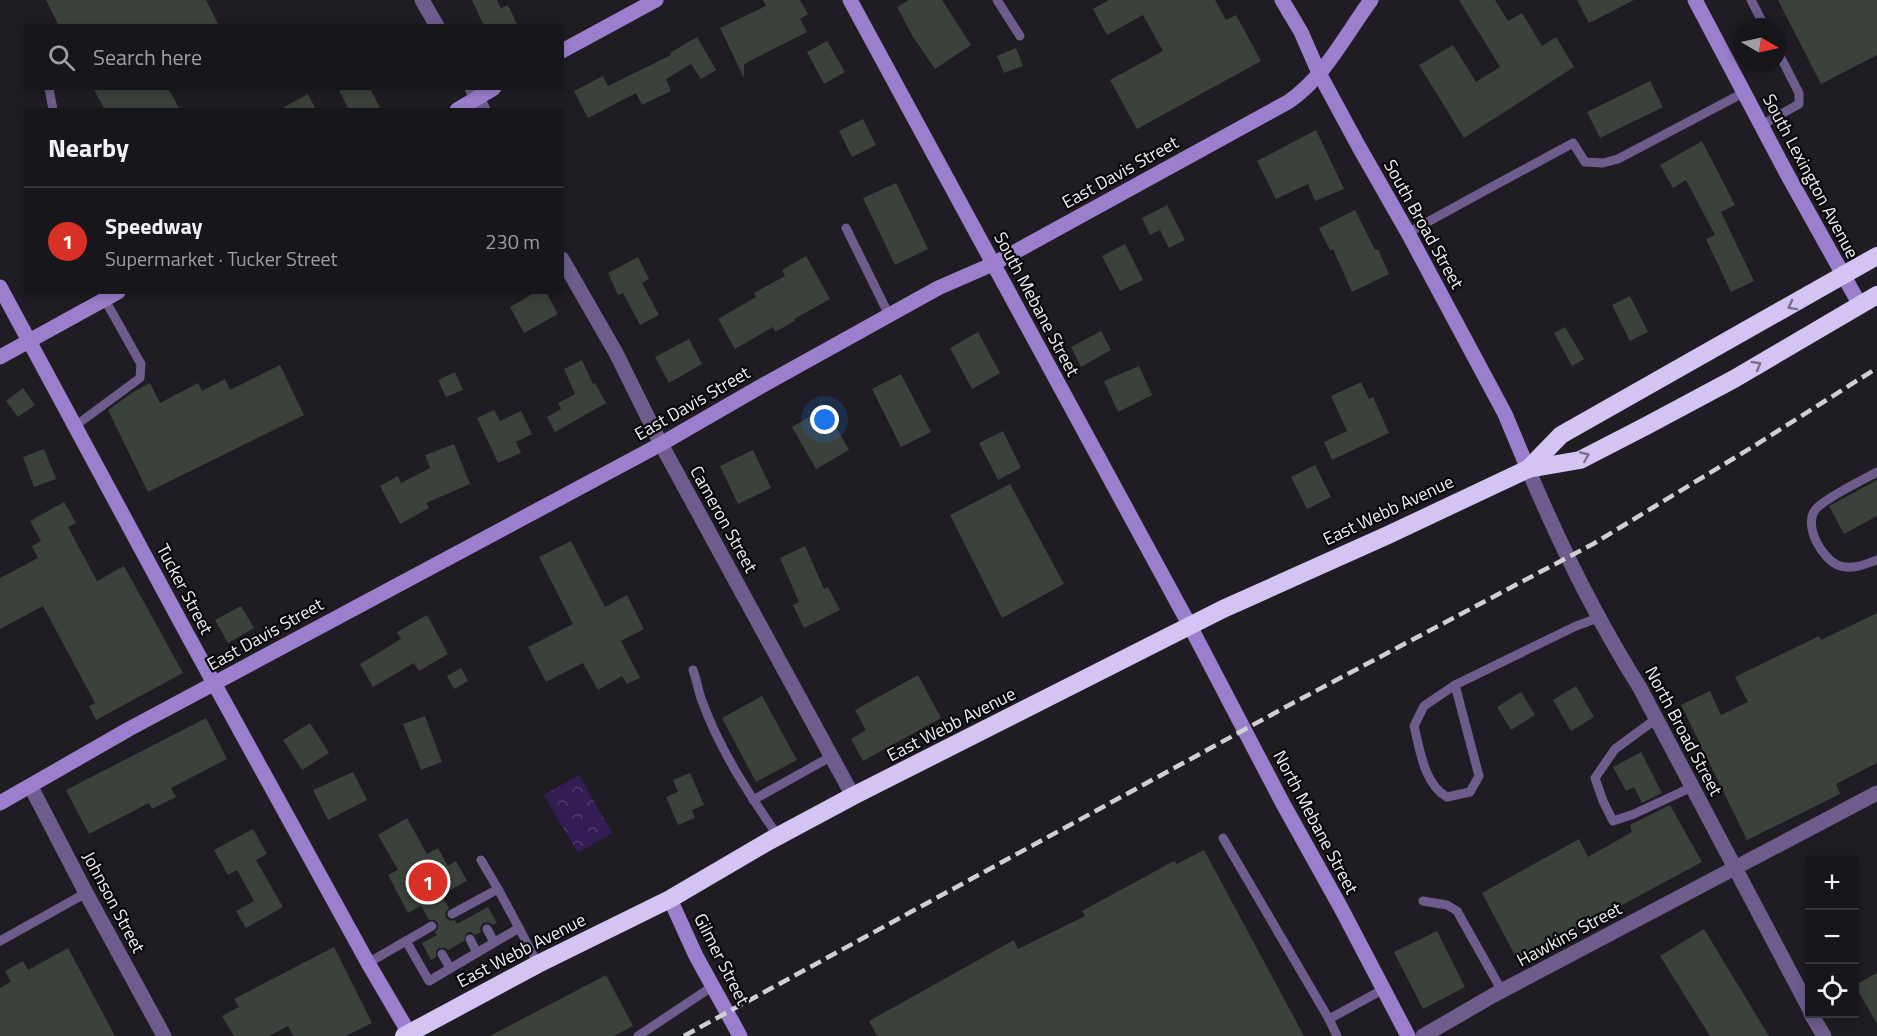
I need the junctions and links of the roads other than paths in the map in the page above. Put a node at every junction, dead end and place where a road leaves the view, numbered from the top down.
1 (422, 0) edge
2 (656, 0) edge
3 (850, 0) edge
4 (997, 0) edge
5 (1282, 0) edge
6 (1371, 0) edge
7 (1696, 0) edge
8 (1751, 0) edge
9 (1760, 18) edge
10 (436, 24) edge
11 (1020, 36) dead end
12 (564, 50) edge
13 (1787, 70) edge
14 (1319, 73) junction
15 (49, 90) edge
16 (491, 90) edge
17 (1744, 92) junction
18 (477, 99) edge
19 (53, 108) edge
20 (461, 108) edge
21 (1762, 125) junction
22 (846, 228) dead end
23 (1408, 232) junction
24 (1877, 256) edge
25 (564, 263) edge
26 (993, 264) junction
27 (1843, 277) junction
28 (0, 287) edge
29 (113, 294) edge
30 (1877, 295) edge
31 (1860, 306) junction
32 (889, 315) junction
33 (29, 341) junction
34 (0, 357) edge
35 (75, 426) junction
36 (661, 444) junction
37 (1528, 469) junction
38 (1877, 472) edge
39 (1877, 560) edge
40 (1598, 618) junction
41 (1190, 626) junction
42 (693, 670) dead end
43 (215, 684) junction
44 (1455, 685) junction
45 (1656, 719) junction
46 (831, 756) junction
47 (31, 787) junction
48 (1692, 787) junction
49 (1877, 793) edge
50 (854, 796) junction
51 (2, 797) edge
52 (753, 800) junction
53 (778, 836) junction
54 (1223, 838) dead end
55 (481, 860) dead end
56 (1734, 868) junction
57 (498, 889) junction
58 (86, 893) junction
59 (670, 899) junction
60 (1423, 901) dead end
61 (474, 902) junction
62 (479, 912) dead end
63 (461, 922) dead end
64 (519, 928) junction
65 (487, 929) dead end
66 (432, 938) dead end
67 (470, 939) dead end
68 (0, 941) edge
69 (406, 941) junction
70 (494, 942) junction
71 (477, 953) junction
72 (442, 954) dead end
73 (368, 963) junction
74 (538, 964) junction
75 (450, 968) junction
76 (713, 986) junction
77 (1384, 989) junction
78 (1502, 991) junction
79 (1805, 1003) edge
80 (1814, 1018) edge
81 (1329, 1019) junction
82 (406, 1035) edge
83 (164, 1036) edge
84 (638, 1036) edge
85 (740, 1036) edge
86 (1337, 1036) edge
87 (1408, 1036) edge
88 (1423, 1036) edge
89 (1824, 1036) edge

1 - 10 street
2 - 12 street
3 - 26 street, South Mebane Street
4 - 11 lane
5 - 14 street, South Broad Street
6 - 14 street, East Davis Street
7 - 17 street, South Lexington Avenue
8 - 9 lane
13 - 21 lane
14 - 23 street, South Broad Street
14 - 26 street, East Davis Street
15 - 19 lane
16 - 18 street
17 - 21 street, South Lexington Avenue
17 - 23 lane
18 - 20 street
21 - 27 street, South Lexington Avenue
22 - 32 lane
23 - 37 street, South Broad Street
24 - 27 highway, East Webb Avenue
25 - 36 street, Cameron Street
26 - 32 street, East Davis Street
26 - 41 street, South Mebane Street
27 - 31 street, South Lexington Avenue
27 -> 37 highway, East Webb Avenue
28 - 33 street, Tucker Street
29 - 33 street
29 - 35 lane
30 - 31 highway, East Webb Avenue
37 -> 31 highway, East Webb Avenue
32 - 36 street, East Davis Street
33 - 34 street
33 - 35 street, Tucker Street
35 - 43 street, Tucker Street
36 - 43 street, East Davis Street
36 - 46 street, Cameron Street
37 - 40 street, North Broad Street
37 - 41 highway, East Webb Avenue
38 - 39 lane
40 - 44 lane
40 - 45 street, North Broad Street
41 - 50 highway, East Webb Avenue
41 - 77 street, North Mebane Street
42 - 52 lane
43 - 47 street, East Davis Street
43 - 73 street, Tucker Street
44 - 44 lane
45 - 48 street, North Broad Street
45 - 48 lane
46 - 50 street, Cameron Street
46 - 52 lane
47 - 51 street, East Davis Street
47 - 58 street, Johnson Street
48 - 56 street, North Broad Street
49 - 56 street, Hawkins Street
50 - 53 highway, East Webb Avenue
52 - 53 lane
53 - 59 highway, East Webb Avenue
54 - 81 lane
55 - 57 lane
56 - 78 street, Hawkins Street
56 - 79 street, North Broad Street
57 - 61 lane
57 - 64 lane
58 - 68 lane
58 - 83 street, Johnson Street
59 - 74 highway, East Webb Avenue
59 - 76 street, Gilmer Street
60 - 78 lane
61 - 62 lane
61 - 63 lane
64 - 70 lane
64 - 74 lane
65 - 70 lane
66 - 69 lane
67 - 71 lane
69 - 73 lane
69 - 75 lane
70 - 71 lane
71 - 75 lane
72 - 75 lane
73 - 82 street, Tucker Street
74 - 82 highway, East Webb Avenue
76 - 84 lane
76 - 85 street, Gilmer Street
77 - 81 lane
77 - 87 street, North Mebane Street
78 - 88 street, Hawkins Street
80 - 89 street, North Broad Street
81 - 86 lane

